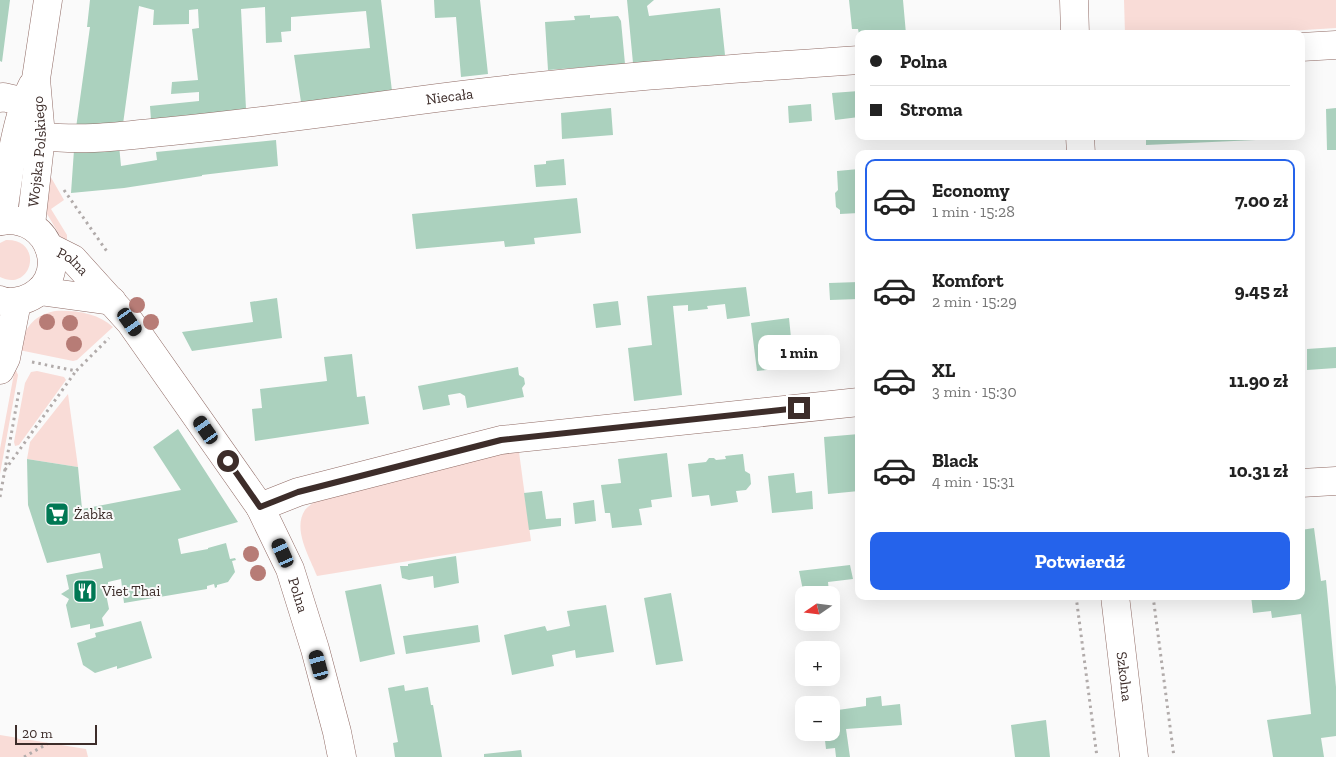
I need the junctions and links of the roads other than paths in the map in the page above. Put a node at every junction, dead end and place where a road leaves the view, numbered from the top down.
1 (48, 0) edge
2 (1074, 0) edge
3 (1075, 30) edge
4 (1336, 45) edge
5 (1305, 46) edge
6 (855, 60) edge
7 (20, 93) edge
8 (41, 136) junction
9 (1, 221) edge
10 (31, 225) junction
11 (49, 247) junction
12 (19, 298) edge
13 (112, 301) junction
14 (14, 373) edge
15 (855, 402) edge
16 (1336, 481) edge
17 (1305, 483) edge
18 (260, 507) junction
19 (1114, 600) edge
20 (342, 757) edge
21 (1134, 757) edge

1 - 7 street, Wojska Polskiego
2 - 3 street
4 - 5 street
6 - 8 street, Niecała
7 - 8 street, Wojska Polskiego
7 - 9 street, Wojska Polskiego
8 - 10 street, Wojska Polskiego
9 - 10 street
10 - 11 street
11 - 12 street
11 - 13 street, Polna
12 - 13 street, Polna
12 - 14 street
13 - 18 street, Polna
15 - 18 street
16 - 17 street
18 - 20 street, Polna
19 - 21 street, Szkolna

